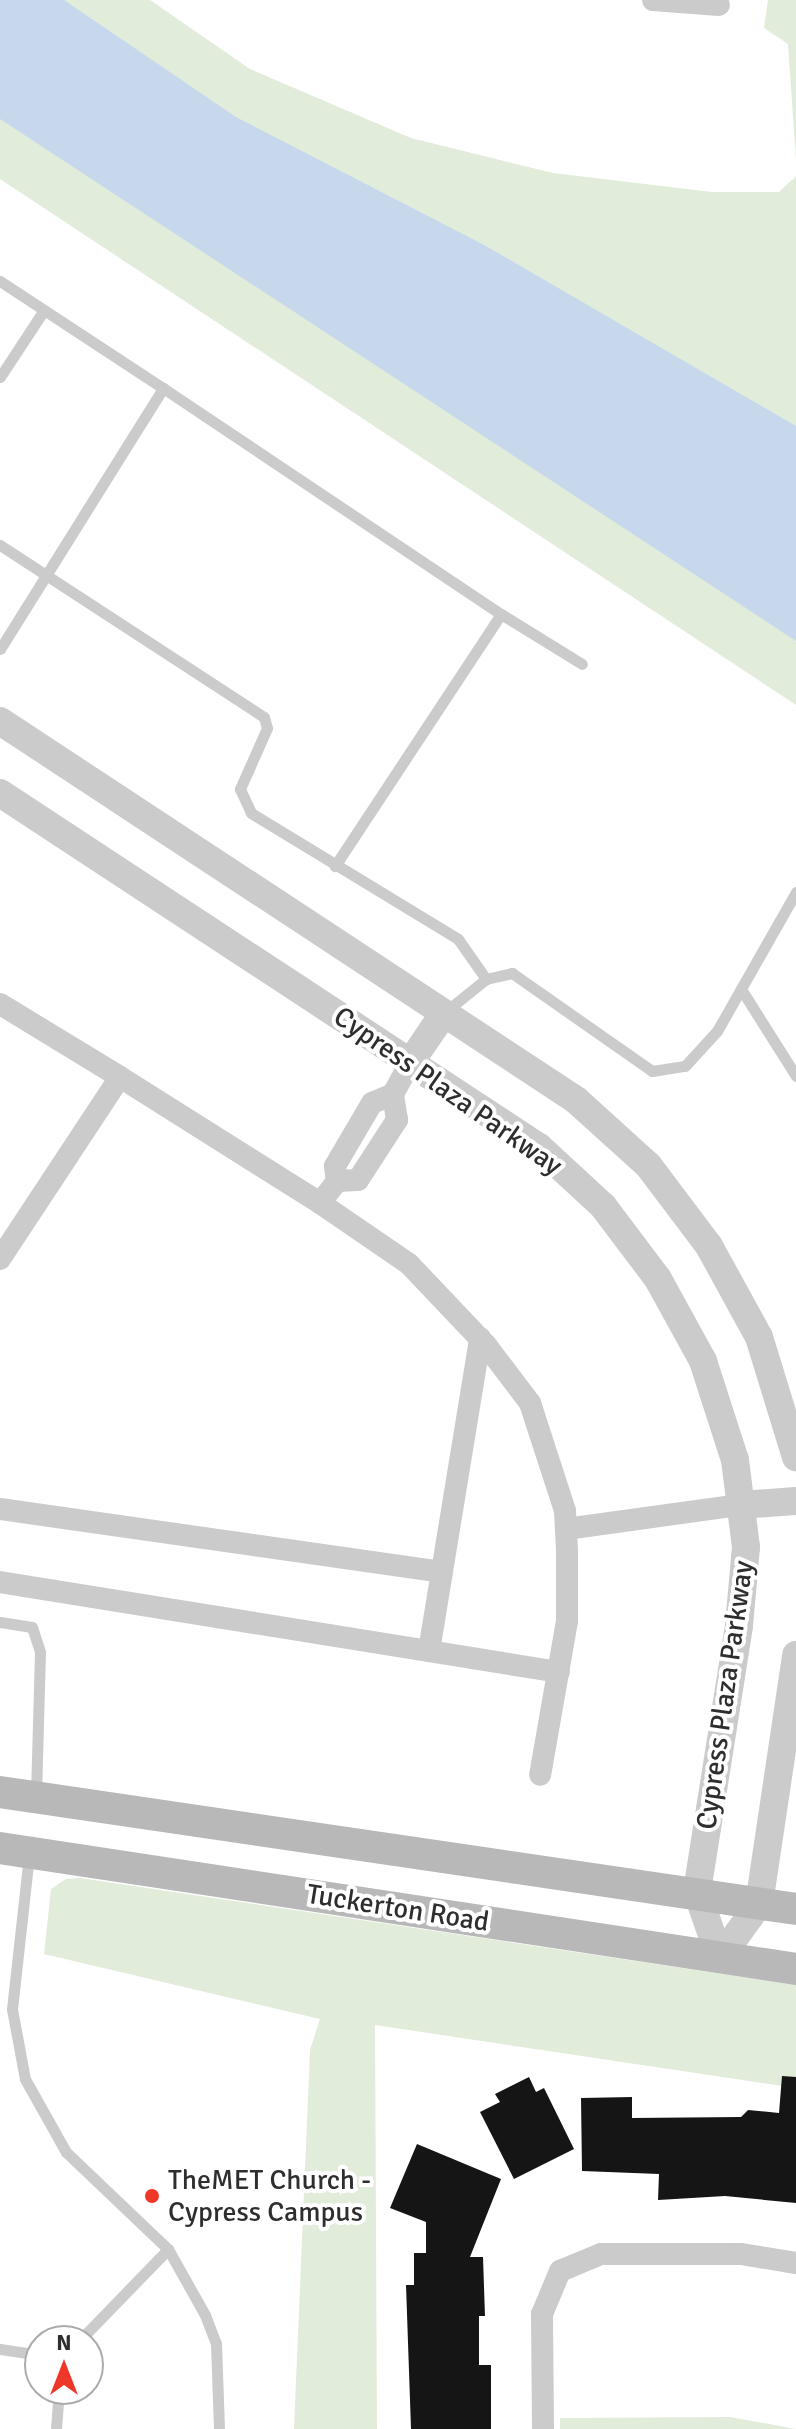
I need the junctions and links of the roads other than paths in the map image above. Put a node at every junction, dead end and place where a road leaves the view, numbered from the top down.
1 (653, 0) edge
2 (719, 5) dead end
3 (0, 281) edge
4 (44, 310) junction
5 (0, 377) edge
6 (163, 388) junction
7 (0, 545) edge
8 (46, 576) junction
9 (501, 614) junction
10 (0, 649) edge
11 (582, 664) dead end
12 (0, 721) edge
13 (0, 793) edge
14 (335, 866) junction
15 (796, 892) edge
16 (486, 979) junction
17 (741, 989) junction
18 (0, 1004) edge
19 (444, 1013) junction
20 (410, 1063) junction
21 (796, 1076) edge
22 (120, 1077) junction
23 (320, 1203) junction
24 (0, 1259) edge
25 (480, 1338) junction
26 (796, 1457) edge
27 (796, 1501) edge
28 (740, 1505) junction
29 (0, 1509) edge
30 (566, 1529) junction
31 (442, 1572) junction
32 (0, 1582) edge
33 (0, 1622) edge
34 (429, 1651) junction
35 (796, 1655) edge
36 (559, 1672) junction
37 (540, 1775) dead end
38 (0, 1792) edge
39 (36, 1799) junction
40 (15, 1850) edge
41 (697, 1892) junction
42 (759, 1904) junction
43 (796, 1909) edge
44 (720, 1958) junction
45 (796, 1969) edge
46 (168, 2249) junction
47 (796, 2263) edge
48 (94, 2325) edge
49 (0, 2349) edge
50 (24, 2353) edge
51 (58, 2405) edge
52 (56, 2429) edge
53 (219, 2429) edge
54 (543, 2429) edge

1 - 2 street
3 - 4 lane
4 - 5 lane
4 - 6 lane
6 - 8 lane
6 - 9 lane
7 - 8 lane
8 - 10 lane
8 - 14 lane
9 - 11 lane
9 - 14 lane
12 - 19 street
13 - 20 street, Cypress Plaza Parkway
14 - 16 lane
15 - 17 lane
16 - 17 lane
16 - 19 lane
17 - 21 lane
18 - 22 street
19 - 20 street
19 - 26 street
20 - 23 street
20 - 28 street, Cypress Plaza Parkway
22 - 23 street
22 - 24 street
23 - 25 street
25 - 30 street
25 - 31 street
27 - 28 street
28 - 30 street
28 - 41 street, Cypress Plaza Parkway
29 - 31 street
30 - 36 street
31 - 34 street
32 - 34 street
33 - 39 lane
34 - 36 street
35 - 42 street
36 - 37 street
38 - 39 main road, Tuckerton Road
39 - 40 main road
39 - 41 main road, Tuckerton Road
40 - 44 main road, Tuckerton Road
40 - 46 lane
41 - 42 main road, Tuckerton Road
41 - 44 street, Cypress Plaza Parkway
42 - 43 main road, Tuckerton Road
42 - 44 street
44 - 45 main road, Tuckerton Road
46 - 48 lane
46 - 53 lane
47 - 54 street
49 - 50 lane
51 - 52 lane

